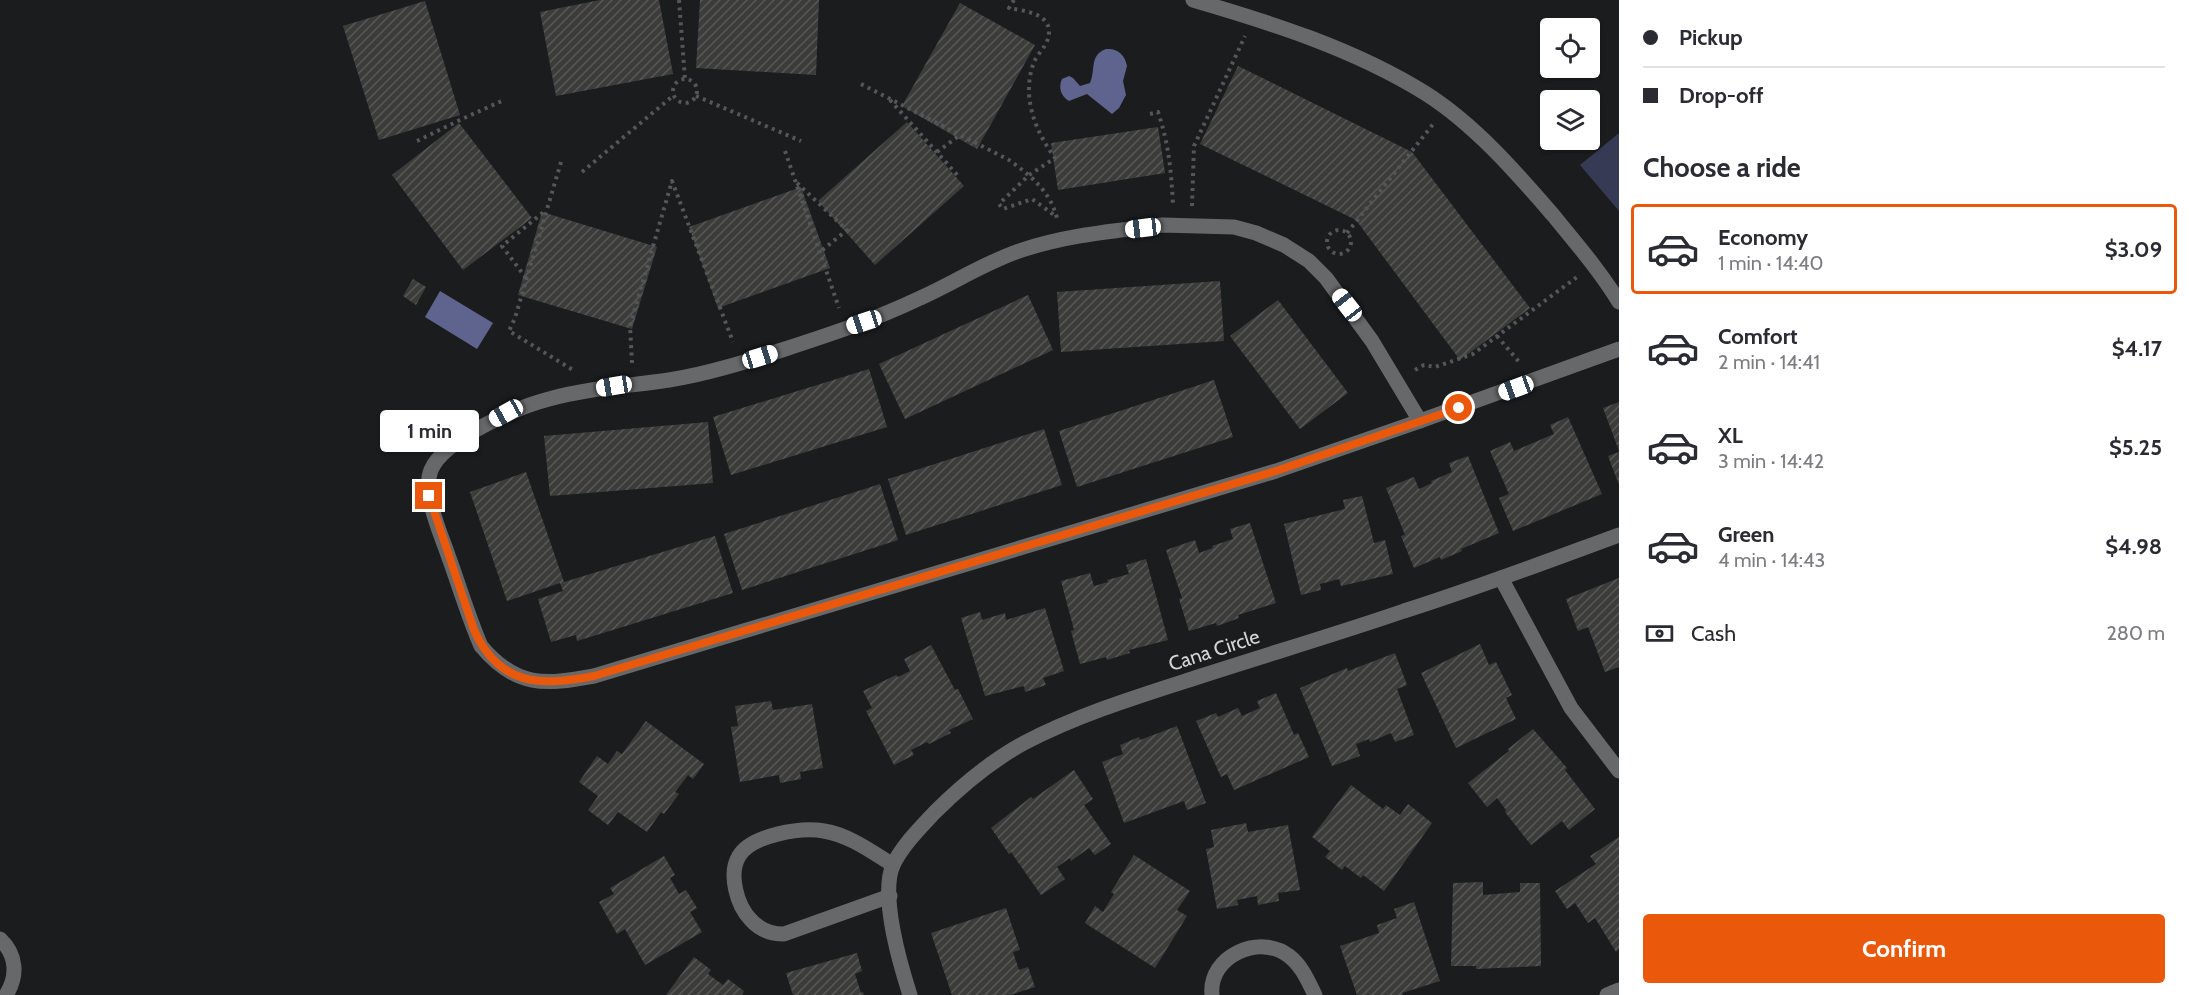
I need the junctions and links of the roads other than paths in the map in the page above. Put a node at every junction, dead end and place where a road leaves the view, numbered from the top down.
1 (1193, 0) edge
2 (1619, 302) edge
3 (1619, 350) edge
4 (1420, 421) junction
5 (1619, 535) edge
6 (1501, 578) junction
7 (1619, 771) edge
8 (893, 865) junction
9 (890, 896) junction
10 (0, 939) edge
11 (1619, 990) edge
12 (6, 995) edge
13 (910, 995) edge
14 (1212, 995) edge
15 (1315, 995) edge
16 (1607, 995) edge

1 - 2 street
3 - 4 street
4 - 4 street
5 - 6 street, Cana Circle
6 - 7 street
6 - 8 street, Cana Circle
8 - 9 street, Cana Circle
8 - 9 street
9 - 13 street, Cana Circle
10 - 12 street
11 - 16 street
14 - 15 street

